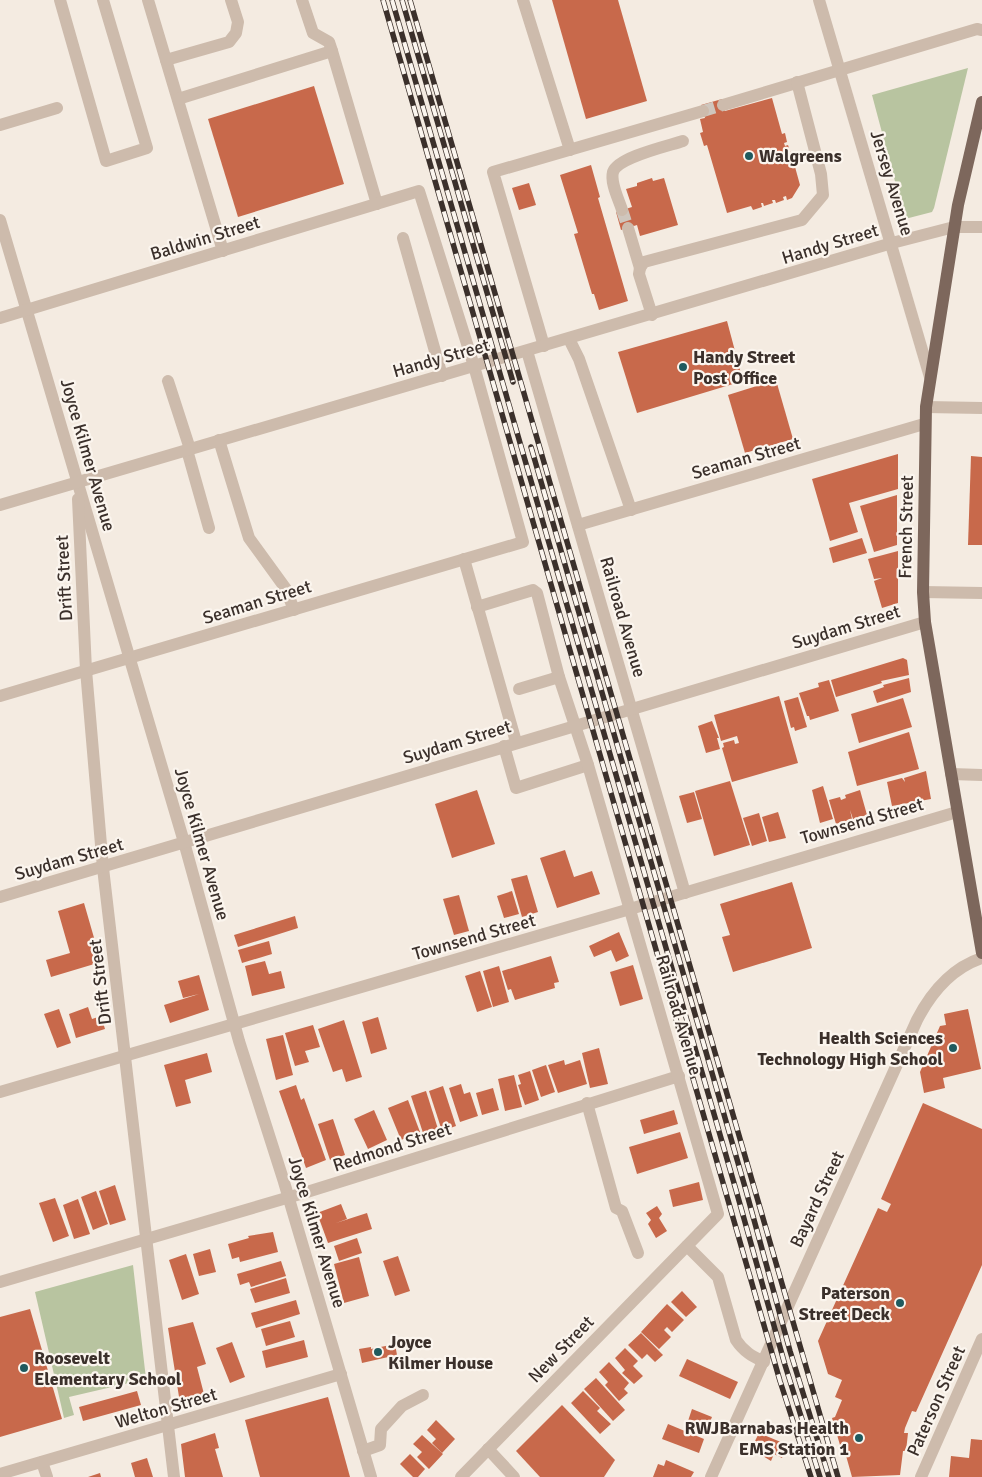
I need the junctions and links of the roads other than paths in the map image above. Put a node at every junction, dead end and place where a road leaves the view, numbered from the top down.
1 (60, 0) edge
2 (104, 0) edge
3 (148, 0) edge
4 (231, 0) edge
5 (302, 0) edge
6 (523, 0) edge
7 (819, 0) edge
8 (982, 30) edge
9 (332, 51) junction
10 (166, 60) junction
11 (839, 70) junction
12 (797, 82) junction
13 (178, 100) junction
14 (982, 102) edge
15 (723, 105) tunnel mouth
16 (57, 108) dead end
17 (703, 111) tunnel mouth
18 (0, 125) edge
19 (683, 141) dead end
20 (570, 150) junction
21 (376, 204) junction
22 (622, 210) tunnel mouth
23 (0, 220) edge
24 (954, 227) junction
25 (628, 228) tunnel mouth
26 (982, 228) edge
27 (403, 238) dead end
28 (892, 243) junction
29 (223, 251) junction
30 (640, 268) junction
31 (27, 310) junction
32 (652, 315) junction
33 (0, 318) edge
34 (569, 339) junction
35 (544, 346) junction
36 (527, 351) junction
37 (474, 366) junction
38 (442, 376) junction
39 (930, 376) junction
40 (168, 381) dead end
41 (926, 407) junction
42 (982, 408) edge
43 (924, 424) junction
44 (219, 440) junction
45 (189, 449) junction
46 (78, 482) junction
47 (0, 505) edge
48 (631, 510) junction
49 (578, 526) junction
50 (209, 528) dead end
51 (464, 559) junction
52 (922, 592) junction
53 (982, 593) edge
54 (478, 607) junction
55 (294, 610) junction
56 (925, 622) junction
57 (129, 659) junction
58 (86, 670) junction
59 (559, 677) junction
60 (519, 689) dead end
61 (0, 696) edge
62 (631, 709) junction
63 (576, 725) junction
64 (516, 742) junction
65 (504, 746) junction
66 (588, 765) junction
67 (951, 774) junction
68 (982, 775) edge
69 (958, 812) junction
70 (184, 842) junction
71 (103, 868) junction
72 (685, 892) junction
73 (0, 897) edge
74 (630, 909) junction
75 (982, 953) edge
76 (982, 958) edge
77 (235, 1025) junction
78 (126, 1055) junction
79 (679, 1076) junction
80 (0, 1092) edge
81 (587, 1103) junction
82 (289, 1197) junction
83 (145, 1241) junction
84 (687, 1246) junction
85 (638, 1253) dead end
86 (0, 1282) edge
87 (982, 1339) edge
88 (764, 1362) junction
89 (341, 1374) junction
90 (423, 1395) dead end
91 (168, 1426) junction
92 (488, 1449) junction
93 (363, 1450) junction
94 (42, 1462) junction
95 (0, 1474) edge
96 (16, 1474) edge
97 (47, 1477) edge
98 (174, 1477) edge
99 (371, 1477) edge
100 (461, 1477) edge
101 (514, 1477) edge
102 (712, 1477) edge
103 (921, 1477) edge

1 - 2 street
3 - 10 street
4 - 10 street
5 - 9 street
6 - 20 street
7 - 11 street, Jersey Avenue
8 - 11 street
9 - 13 street
9 - 21 street
10 - 13 street
11 - 12 street
11 - 28 street, Jersey Avenue
12 - 15 street
12 - 30 street
13 - 29 street
14 - 24 main road, French Street
16 - 18 street
17 - 20 street
19 - 22 street
20 - 35 street
21 - 29 street, Baldwin Street
21 - 37 street, Baldwin Street
23 - 31 street, Joyce Kilmer Avenue
24 - 26 street, Handy Street
24 - 28 street, Handy Street
24 - 39 main road, French Street
25 - 30 street
27 - 38 street
28 - 32 street, Handy Street
28 - 39 street, Jersey Avenue
29 - 31 street, Baldwin Street
30 - 32 street
31 - 33 street, Baldwin Street
31 - 46 street, Joyce Kilmer Avenue
32 - 34 street, Handy Street
34 - 35 street, Handy Street
34 - 48 street
35 - 36 street, Handy Street
36 - 37 street, Handy Street
36 - 49 street, Railroad Avenue
37 - 38 street, Handy Street
37 - 51 street, Seaman Street
38 - 44 street, Handy Street
39 - 41 main road, French Street
40 - 45 street
41 - 42 street
41 - 43 main road, French Street
43 - 48 street, Seaman Street
43 - 52 main road, French Street
44 - 45 street, Handy Street
44 - 55 street
45 - 46 street, Handy Street
45 - 50 street
46 - 47 street, Handy Street
46 - 57 street, Joyce Kilmer Avenue
46 - 58 street, Drift Street
48 - 49 street, Seaman Street
49 - 62 street, Railroad Avenue
51 - 54 street
51 - 55 street, Seaman Street
52 - 53 street
52 - 56 main road, French Street
54 - 59 street, Railroad Avenue
54 - 64 street
55 - 57 street, Seaman Street
56 - 62 street, Suydam Street
56 - 67 main road, French Street
57 - 58 street, Seaman Street
57 - 70 street, Joyce Kilmer Avenue
58 - 61 street, Seaman Street
58 - 71 street, Drift Street
59 - 60 street
59 - 63 street, Railroad Avenue
62 - 63 street, Suydam Street
62 - 72 street, Railroad Avenue
63 - 64 street, Suydam Street
63 - 66 street, Railroad Avenue
64 - 65 street, Suydam Street
65 - 66 street
65 - 70 street, Suydam Street
66 - 74 street, Railroad Avenue
67 - 68 street
67 - 69 main road, French Street
69 - 72 street, Townsend Street
69 - 75 main road, French Street
70 - 71 street, Suydam Street
70 - 77 street, Joyce Kilmer Avenue
71 - 73 street, Suydam Street
71 - 78 street, Drift Street
72 - 74 street, Townsend Street
74 - 77 street, Townsend Street
74 - 79 street, Railroad Avenue
76 - 88 street, Bayard Street
77 - 78 street, Townsend Street
77 - 82 street, Joyce Kilmer Avenue
78 - 80 street, Townsend Street
78 - 83 street, Drift Street
79 - 81 street, Redmond Street
79 - 84 street, Railroad Avenue
81 - 82 street, Redmond Street
81 - 85 street
82 - 83 street, Redmond Street
82 - 89 street, Joyce Kilmer Avenue
83 - 86 street, Redmond Street
83 - 91 street, Drift Street
84 - 88 street
84 - 92 street, New Street
87 - 103 street, Paterson Street
88 - 102 street, Bayard Street
89 - 91 street, Welton Street
89 - 93 street, Joyce Kilmer Avenue
90 - 93 street
91 - 94 street, Welton Street
91 - 98 street, Drift Street
92 - 100 street, New Street
92 - 101 street
93 - 99 street, Joyce Kilmer Avenue
94 - 96 street, Welton Street
94 - 97 street
95 - 96 street, Welton Street

